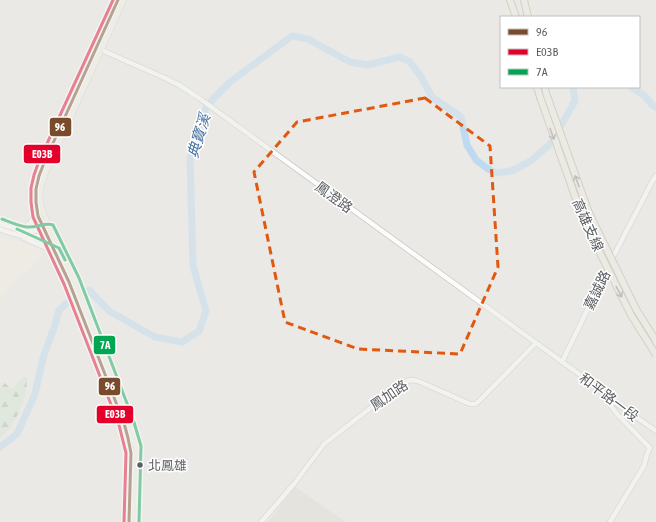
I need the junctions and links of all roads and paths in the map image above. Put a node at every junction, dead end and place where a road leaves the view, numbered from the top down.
1 (118, 0) edge
2 (124, 0) edge
3 (510, 0) edge
4 (514, 0) edge
5 (524, 0) edge
6 (528, 0) edge
7 (517, 16) edge
8 (517, 16) edge
9 (528, 16) edge
10 (528, 16) edge
11 (99, 49) junction
12 (537, 88) edge
13 (545, 90) edge
14 (656, 176) edge
15 (36, 206) junction
16 (0, 224) edge
17 (8, 227) junction
18 (0, 229) edge
19 (48, 231) junction
20 (17, 235) junction
21 (56, 252) junction
22 (72, 281) junction
23 (81, 305) junction
24 (656, 341) edge
25 (536, 343) junction
26 (656, 355) edge
27 (562, 362) junction
28 (613, 401) junction
29 (656, 431) edge
30 (129, 522) edge
31 (134, 522) edge
32 (261, 522) edge
33 (610, 522) edge

1 - 11 main road
2 - 11 main road
3 - 7 highway
4 - 8 highway
5 - 9 highway
6 - 10 highway
11 - 15 main road
11 - 19 main road
11 - 25 street, 鳳澄路
12 -> 26 highway, 高雄支線, bridge
24 -> 13 highway, 高雄支線, bridge
14 - 27 street, 嘉誠路
15 - 17 street
15 - 19 main road
16 - 17 street
17 - 19 street
18 - 20 street
19 - 20 street
19 - 21 main road
19 - 22 main road
20 - 21 street
21 - 22 main road
22 - 23 main road
23 - 30 main road
23 - 31 main road
25 - 27 street, 鳳澄路
25 - 32 street, 鳳加路
27 - 28 street, 和平路一段
28 - 29 street, 和平路一段
28 - 33 street

